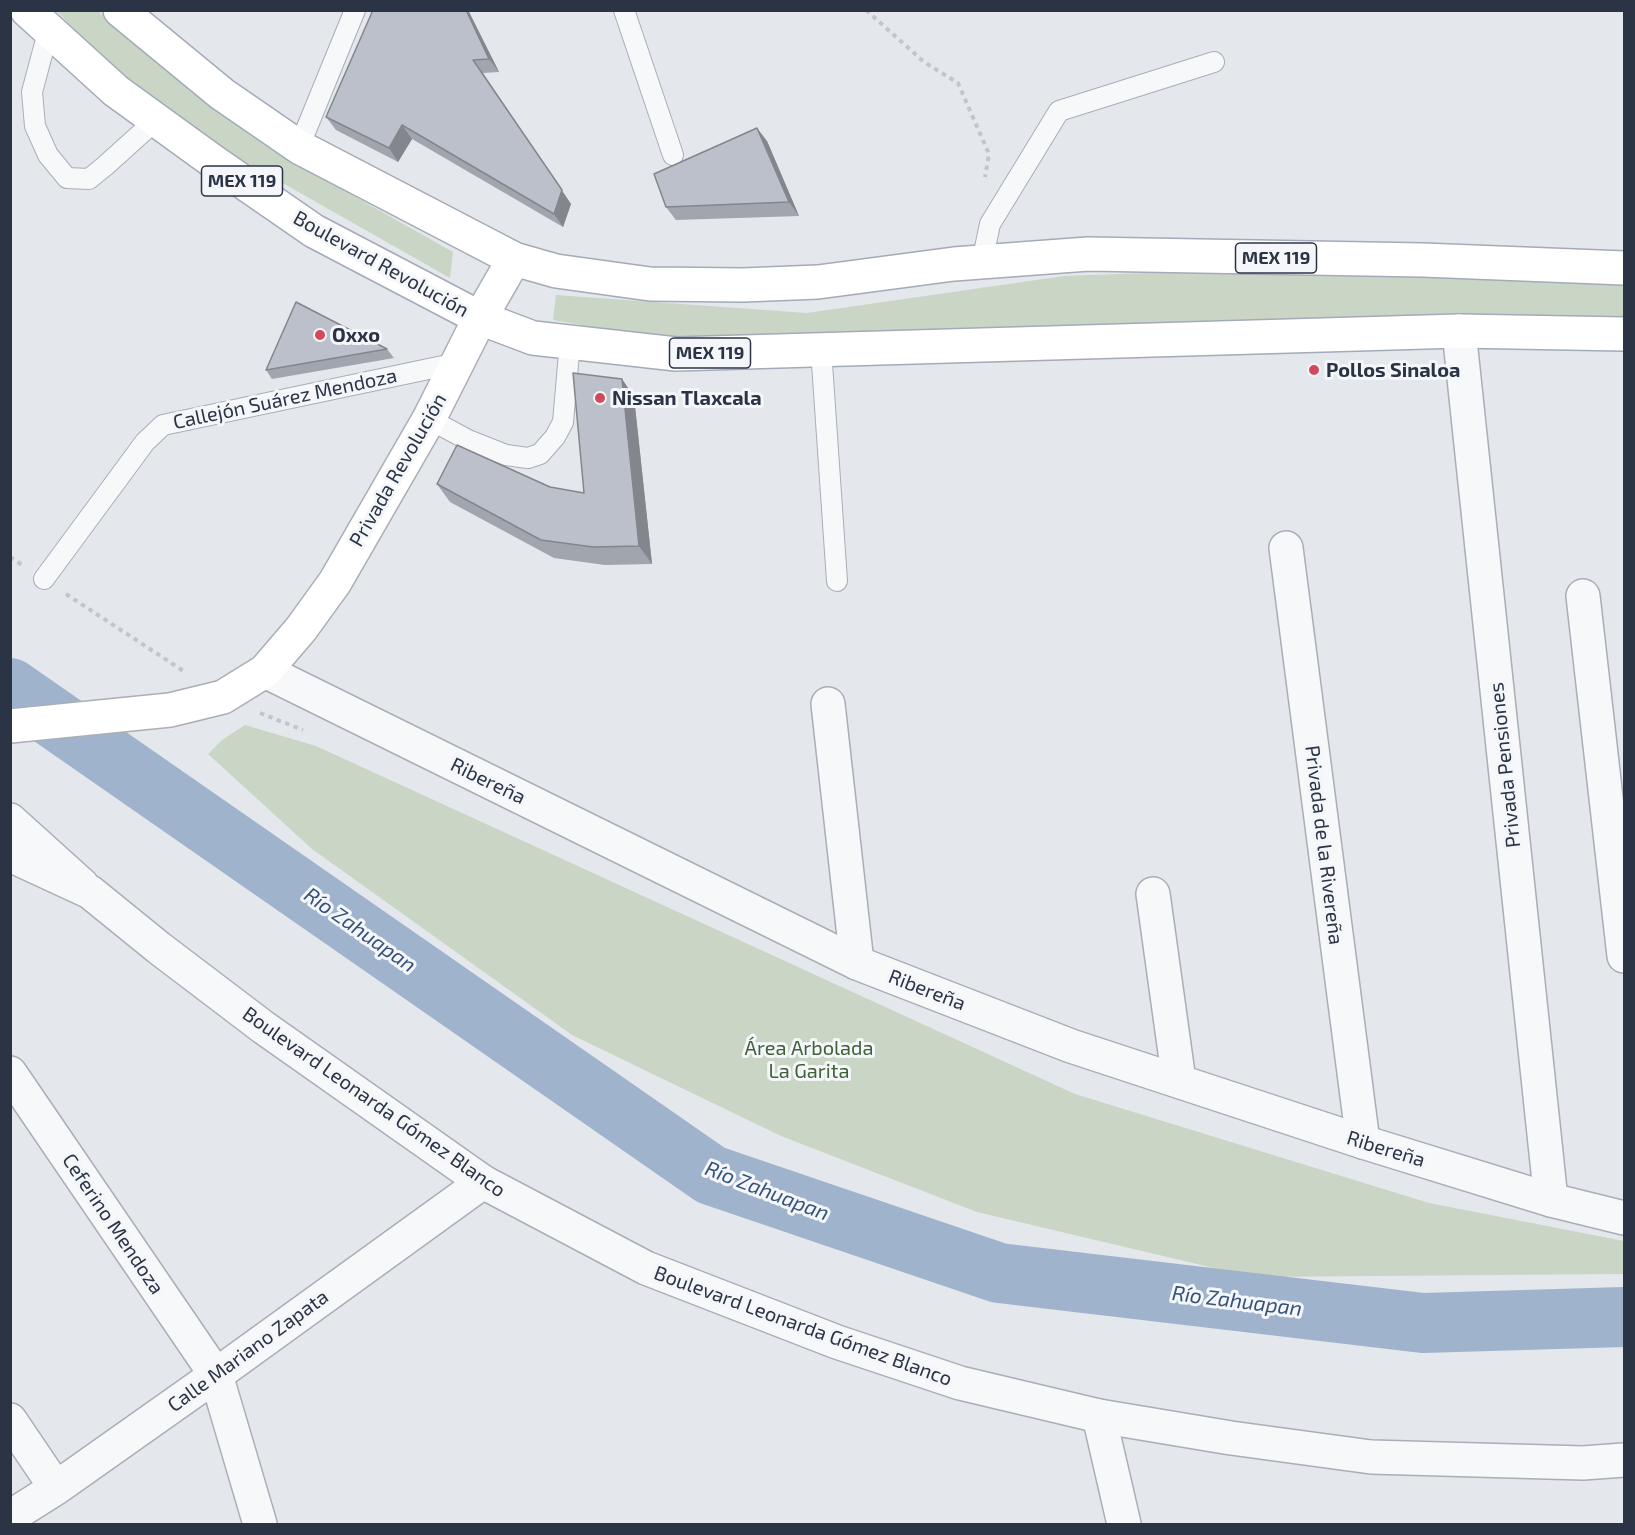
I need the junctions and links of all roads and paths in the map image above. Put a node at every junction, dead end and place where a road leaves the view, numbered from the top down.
1 (120, 10) edge
2 (355, 10) edge
3 (624, 10) edge
4 (866, 10) edge
5 (38, 21) edge
6 (1214, 62) dead end
7 (156, 120) junction
8 (299, 147) junction
9 (672, 155) dead end
10 (985, 177) dead end
11 (514, 259) junction
12 (982, 262) junction
13 (1624, 268) edge
14 (480, 318) junction
15 (1459, 331) junction
16 (1624, 333) edge
17 (570, 342) junction
18 (821, 350) junction
19 (457, 363) junction
20 (429, 419) junction
21 (1286, 548) dead end
22 (10, 557) edge
23 (44, 579) junction
24 (837, 581) dead end
25 (1582, 596) dead end
26 (265, 671) junction
27 (223, 697) junction
28 (828, 704) dead end
29 (10, 726) edge
30 (10, 820) edge
31 (10, 855) edge
32 (90, 892) junction
33 (1154, 894) dead end
34 (1624, 956) edge
35 (856, 963) junction
36 (10, 1073) edge
37 (1179, 1081) junction
38 (1363, 1142) junction
39 (483, 1182) junction
40 (1551, 1200) junction
41 (1624, 1218) edge
42 (216, 1375) junction
43 (1099, 1416) junction
44 (10, 1420) edge
45 (1624, 1460) edge
46 (56, 1488) junction
47 (10, 1517) edge
48 (260, 1524) edge
49 (1124, 1524) edge

1 - 8 main road, MEX 119
2 - 8 lane
3 - 9 lane
4 - 10 path
5 - 7 main road, Boulevard Revolución / MEX 119
5 - 7 lane
6 - 12 lane
7 - 14 main road, Boulevard Revolución / MEX 119
8 - 11 main road, MEX 119
11 - 12 main road, MEX 119
11 - 14 main road, Privada Revolución
12 - 13 main road, MEX 119
14 - 17 main road, MEX 119
14 - 19 main road, Privada Revolución
15 - 16 main road, MEX 119
15 - 18 main road, MEX 119
15 - 40 street, Privada Pensiones
17 - 18 main road, MEX 119
17 - 20 lane
18 - 24 lane
19 - 20 main road, Privada Revolución
19 - 23 lane, Callejón Suárez Mendoza
20 - 26 main road, Privada Revolución
21 - 38 street, Privada de la Rivereña
22 - 23 path
23 - 27 path
25 - 34 street
26 - 27 main road, Privada Revolución
26 - 35 street, Ribereña
27 - 29 main road, Privada Revolución
28 - 35 street
30 - 32 street
31 - 32 street
32 - 39 street, Boulevard Leonarda Gómez Blanco
33 - 37 street
35 - 37 street, Ribereña
36 - 42 street, Ceferino Mendoza
37 - 38 street, Ribereña
38 - 40 street, Ribereña
39 - 42 street, Calle Mariano Zapata
39 - 43 street, Boulevard Leonarda Gómez Blanco
40 - 41 street, Ribereña
42 - 46 street, Calle Mariano Zapata
42 - 48 street, Ceferino Mendoza
43 - 45 street, Boulevard Leonarda Gómez Blanco
43 - 49 street
44 - 46 street
46 - 47 street, Calle Mariano Zapata

